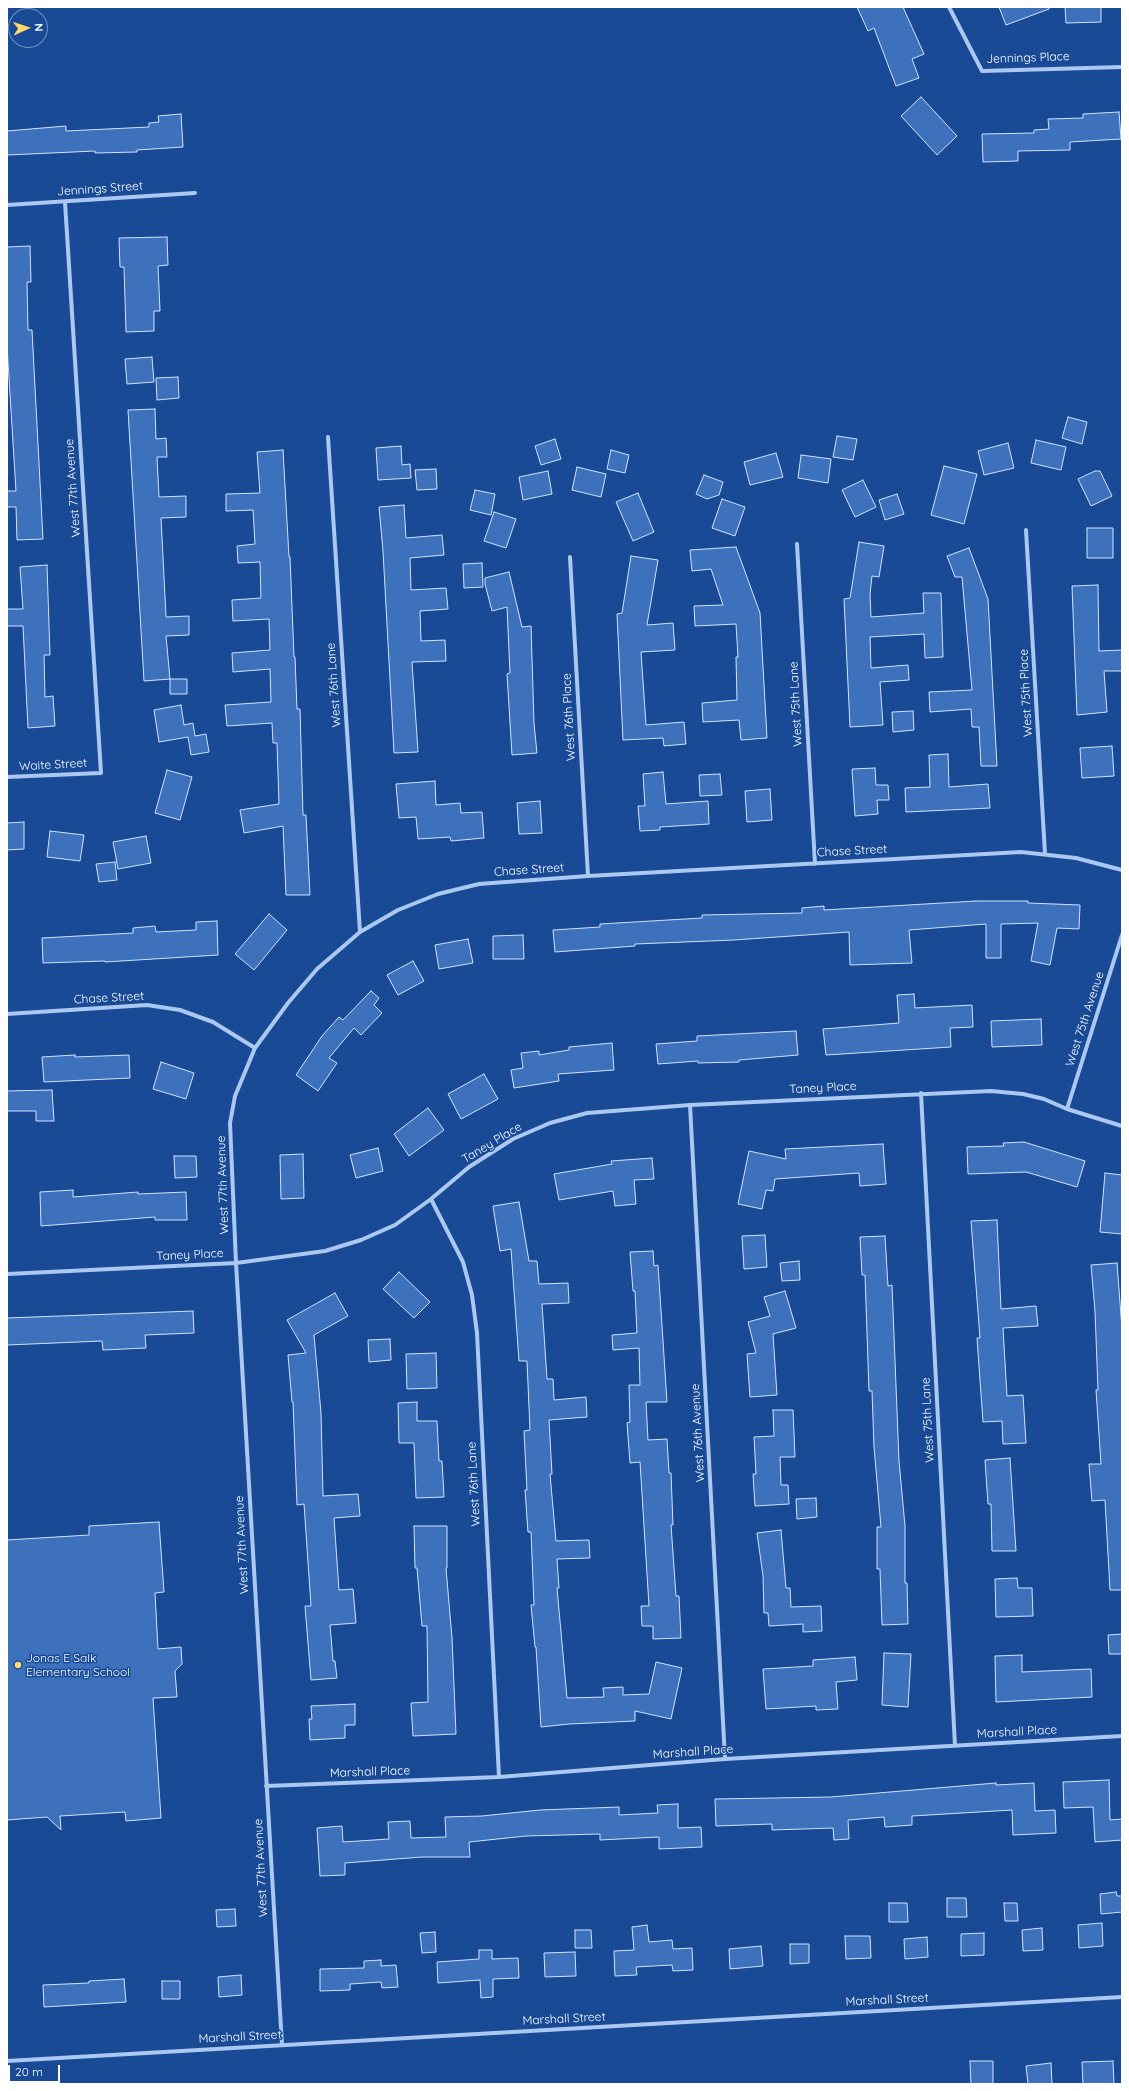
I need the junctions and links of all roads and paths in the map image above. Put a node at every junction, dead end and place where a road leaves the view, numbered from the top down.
1 (949, 7) edge
2 (1122, 66) edge
3 (195, 193) dead end
4 (65, 202) junction
5 (7, 205) edge
6 (328, 437) dead end
7 (1026, 530) dead end
8 (797, 544) dead end
9 (570, 557) dead end
10 (101, 772) joint
11 (7, 777) edge
12 (1045, 854) junction
13 (815, 864) junction
14 (1122, 870) edge
15 (588, 876) junction
16 (360, 932) junction
17 (1122, 935) edge
18 (7, 1014) edge
19 (255, 1048) junction
20 (921, 1093) junction
21 (690, 1105) junction
22 (1067, 1109) junction
23 (1122, 1126) edge
24 (431, 1199) junction
25 (236, 1263) junction
26 (7, 1274) edge
27 (1122, 1736) edge
28 (955, 1746) junction
29 (725, 1759) junction
30 (499, 1777) junction
31 (266, 1786) junction
32 (1122, 1997) edge
33 (282, 2045) junction
34 (7, 2061) edge

1 - 2 street, Jennings Place
3 - 4 street, Jennings Street
4 - 5 street, Jennings Street
4 - 10 street, West 77th Avenue
6 - 16 street, West 76th Lane
7 - 12 street, West 75th Place
8 - 13 street, West 75th Lane
9 - 15 street, West 76th Place
10 - 11 street, Waite Street
12 - 13 street, Chase Street
12 - 14 street, Chase Street
13 - 15 street, Chase Street
15 - 16 street, Chase Street
16 - 19 street, Chase Street
17 - 22 street, West 75th Avenue
18 - 19 street, Chase Street
19 - 25 street, West 77th Avenue
20 - 21 street, Taney Place
20 - 22 street, Taney Place
20 - 28 street, West 75th Lane
21 - 24 street, Taney Place
21 - 29 street, West 76th Avenue
22 - 23 street, Taney Place
24 - 25 street, Taney Place
24 - 30 street, West 76th Lane
25 - 26 street, Taney Place
25 - 31 street, West 77th Avenue
27 - 28 street, Marshall Place
28 - 29 street, Marshall Place
29 - 30 street, Marshall Place
30 - 31 street, Marshall Place
31 - 33 street, West 77th Avenue
32 - 33 street, Marshall Street
33 - 34 street, Marshall Street

